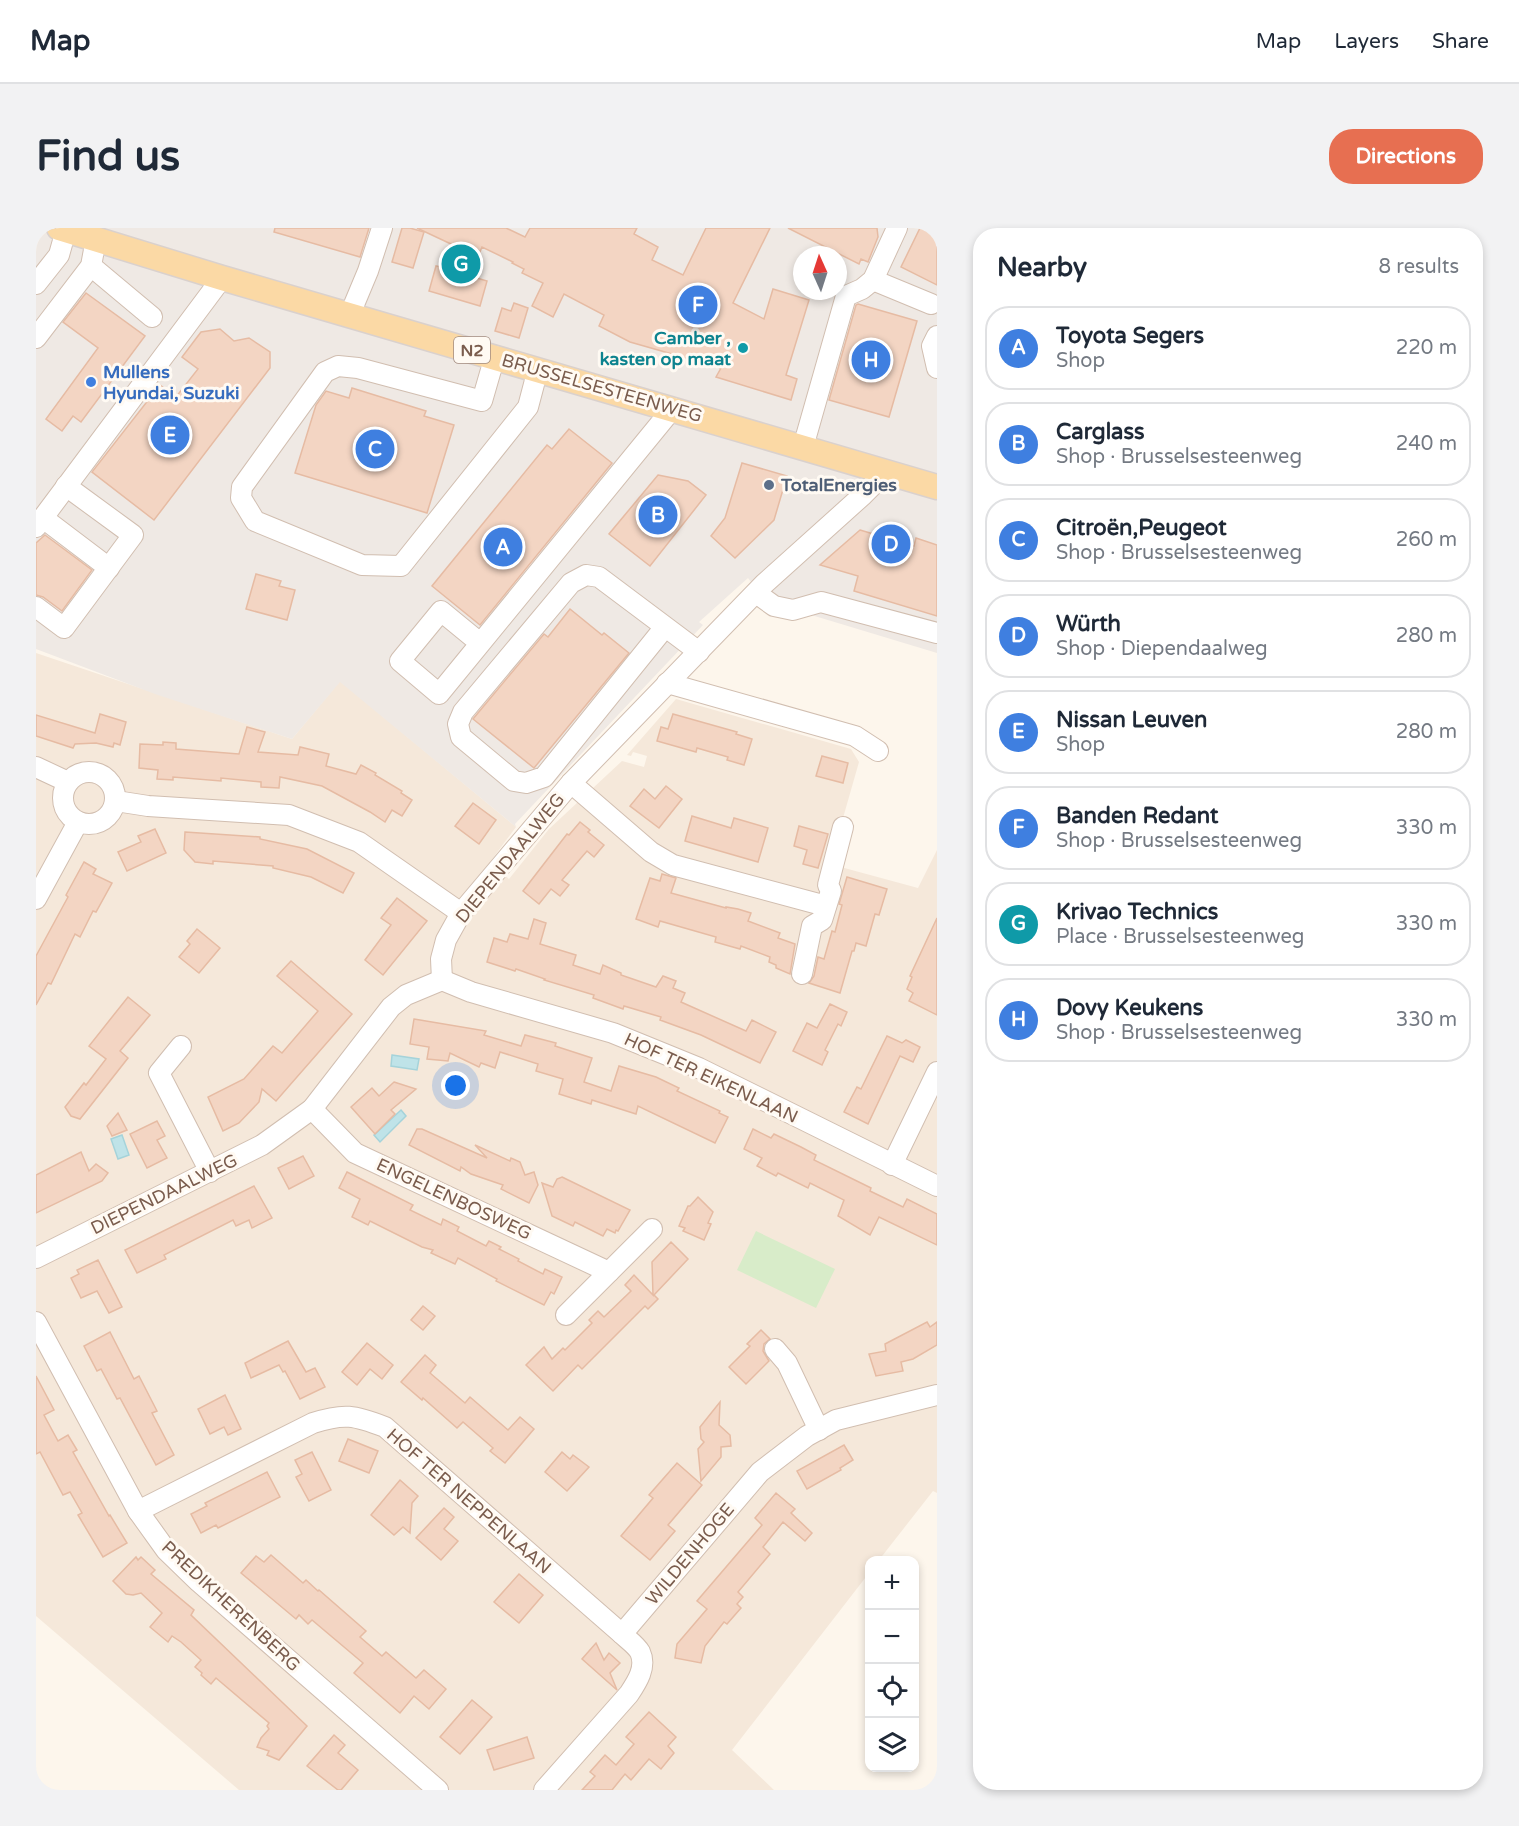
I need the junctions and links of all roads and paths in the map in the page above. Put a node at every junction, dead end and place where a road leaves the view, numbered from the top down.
1 (382, 228) edge
2 (897, 228) edge
3 (63, 229) edge
4 (96, 239) junction
5 (91, 266) junction
6 (222, 278) junction
7 (873, 280) junction
8 (36, 284) edge
9 (931, 304) dead end
10 (350, 314) junction
11 (152, 316) dead end
12 (937, 336) edge
13 (36, 338) edge
14 (495, 356) junction
15 (937, 368) edge
16 (538, 369) junction
17 (673, 408) junction
18 (803, 447) junction
19 (885, 472) junction
20 (66, 486) junction
21 (937, 486) edge
22 (39, 522) edge
23 (109, 568) junction
24 (756, 593) junction
25 (36, 607) edge
26 (665, 627) junction
27 (937, 633) edge
28 (480, 644) dead end
29 (699, 652) junction
30 (667, 683) junction
31 (600, 708) junction
32 (623, 730) junction
33 (878, 751) dead end
34 (36, 767) edge
35 (68, 782) junction
36 (571, 783) junction
37 (116, 801) junction
38 (78, 822) junction
39 (843, 827) dead end
40 (36, 899) edge
41 (826, 906) junction
42 (461, 913) junction
43 (802, 974) dead end
44 (442, 980) junction
45 (181, 1046) dead end
46 (937, 1072) edge
47 (312, 1109) junction
48 (892, 1164) junction
49 (210, 1172) junction
50 (937, 1186) edge
51 (652, 1229) dead end
52 (36, 1258) edge
53 (609, 1272) junction
54 (566, 1316) dead end
55 (36, 1322) edge
56 (775, 1349) dead end
57 (937, 1395) edge
58 (819, 1430) junction
59 (138, 1511) junction
60 (622, 1634) junction
61 (438, 1790) edge
62 (544, 1790) edge

1 - 10 street
2 - 7 street
3 - 4 main road, BRUSSELSESTEENWEG / N2
3 - 8 street
4 - 5 street
4 - 6 main road, BRUSSELSESTEENWEG / N2
5 - 11 street
5 - 13 street
6 - 10 main road, BRUSSELSESTEENWEG / N2
6 - 20 street
7 - 9 street
7 - 18 street
10 - 14 main road, BRUSSELSESTEENWEG / N2
12 - 15 street
14 - 16 main road, BRUSSELSESTEENWEG / N2
14 - 16 street
16 - 17 main road, BRUSSELSESTEENWEG / N2
17 - 18 main road, BRUSSELSESTEENWEG / N2
17 - 28 street
18 - 19 main road, BRUSSELSESTEENWEG / N2
19 - 21 main road, BRUSSELSESTEENWEG / N2
19 - 24 street, DIEPENDAALWEG
20 - 22 street
20 - 23 street
22 - 23 street
23 - 25 street
24 - 27 street
24 - 29 street, DIEPENDAALWEG
26 - 29 street
26 - 31 street
26 - 31 street
29 - 30 street, DIEPENDAALWEG
30 - 32 street, DIEPENDAALWEG
30 - 33 street
31 - 32 street
32 - 36 street, DIEPENDAALWEG
34 - 35 street
35 - 37 street
35 - 38 street
36 - 41 street
36 - 42 street, DIEPENDAALWEG
37 - 38 street
37 - 42 street
38 - 40 street
39 - 41 street
41 - 43 street
42 - 44 street, DIEPENDAALWEG
44 - 47 street, DIEPENDAALWEG
44 - 48 street, HOF TER EIKENLAAN
45 - 49 street
46 - 48 street
47 - 49 street, DIEPENDAALWEG
47 - 53 street, ENGELENBOSWEG
48 - 50 street, HOF TER EIKENLAAN
49 - 52 street, DIEPENDAALWEG
51 - 53 street
53 - 54 street
55 - 59 street, PREDIKHERENBERG
56 - 58 street
57 - 58 street, WILDENHOGE
58 - 60 street, WILDENHOGE
59 - 60 street, HOF TER NEPPENLAAN
59 - 61 street, PREDIKHERENBERG
60 - 62 street

